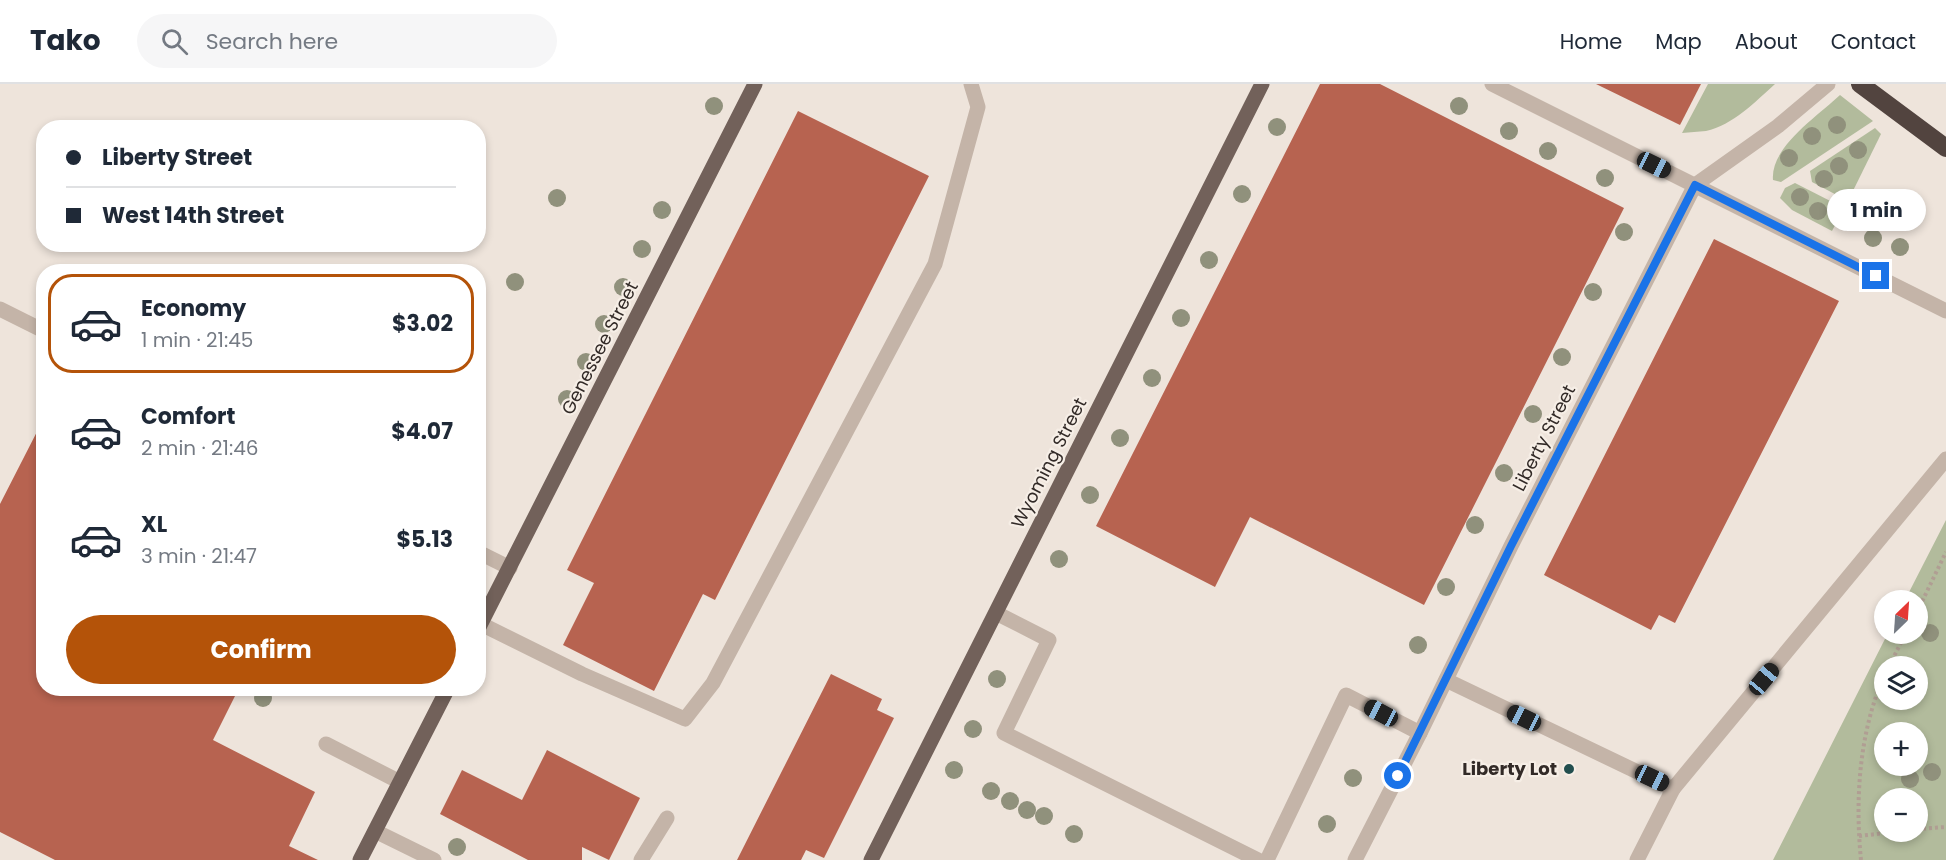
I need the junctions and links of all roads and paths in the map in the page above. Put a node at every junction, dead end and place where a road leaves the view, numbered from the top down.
1 (755, 84) edge
2 (971, 84) edge
3 (1262, 84) edge
4 (1492, 84) edge
5 (1828, 84) edge
6 (1860, 84) edge
7 (1946, 148) edge
8 (1695, 185) junction
9 (0, 309) edge
10 (1946, 311) edge
11 (36, 327) edge
12 (1946, 459) edge
13 (1946, 552) edge
14 (486, 556) edge
15 (510, 568) junction
16 (1928, 590) edge
17 (996, 613) junction
18 (486, 615) edge
19 (486, 630) edge
20 (1446, 680) junction
21 (444, 696) edge
22 (1874, 699) edge
23 (1420, 733) junction
24 (326, 744) dead end
25 (400, 782) junction
26 (1673, 789) junction
27 (667, 818) dead end
28 (1946, 826) edge
29 (1928, 828) edge
30 (375, 831) junction
31 (1874, 834) edge
32 (1859, 836) junction
33 (360, 860) edge
34 (434, 860) edge
35 (641, 860) edge
36 (871, 860) edge
37 (1258, 860) edge
38 (1266, 860) edge
39 (1355, 860) edge
40 (1637, 860) edge
41 (1861, 860) edge

1 - 15 main road, Genessee Street
2 - 19 street
3 - 17 main road, Wyoming Street
4 - 8 street
5 - 8 street, Liberty Street
6 - 7 highway
8 - 10 street
8 - 20 street, Liberty Street
9 - 11 street
12 - 26 street
13 - 16 path
14 - 15 street
15 - 18 main road, Genessee Street
17 - 36 main road, Wyoming Street
17 - 37 street
20 - 23 street, Liberty Street
20 - 26 street
21 - 25 main road
22 - 32 path
23 - 38 street
23 - 39 street, Liberty Street
24 - 25 street
25 - 30 main road
26 - 40 street
27 - 35 street
28 - 29 path
30 - 33 main road
30 - 34 street
31 - 32 path
32 - 41 path

